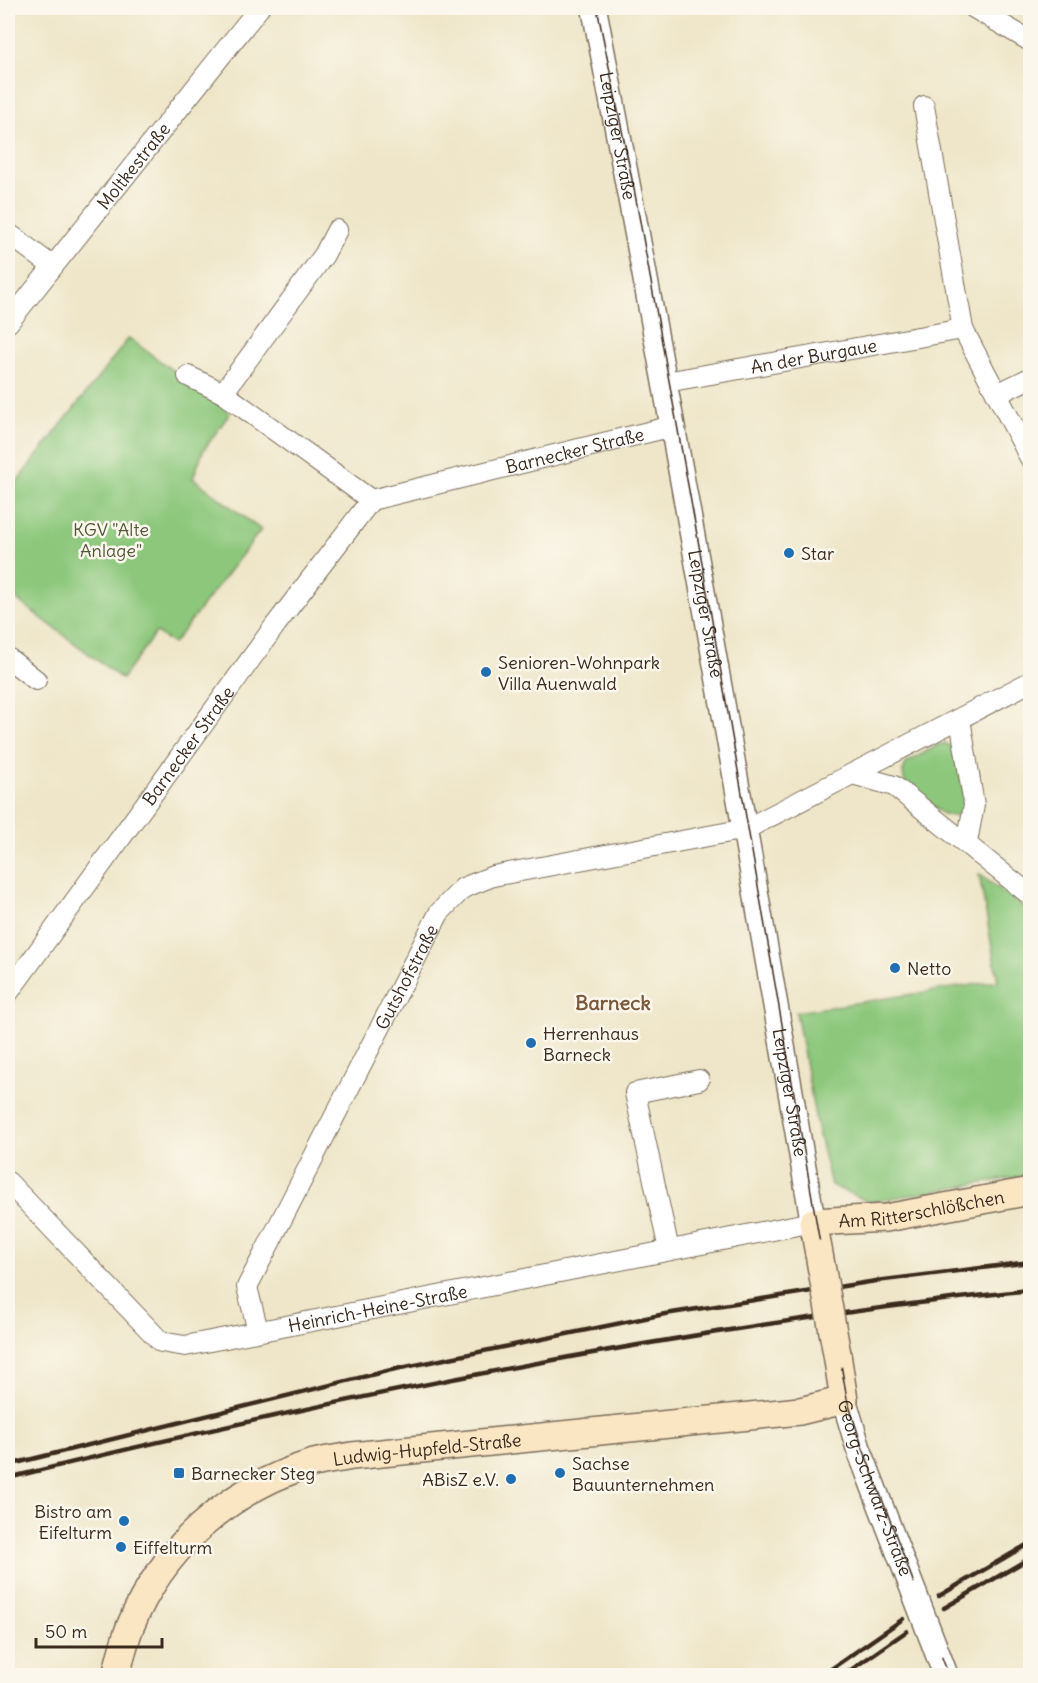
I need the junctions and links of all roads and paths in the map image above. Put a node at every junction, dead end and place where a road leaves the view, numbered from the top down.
1 (259, 8) edge
2 (594, 8) edge
3 (974, 8) edge
4 (1030, 41) edge
5 (924, 106) dead end
6 (337, 230) dead end
7 (8, 233) edge
8 (52, 266) junction
9 (8, 323) edge
10 (963, 329) junction
11 (188, 376) dead end
12 (1030, 378) edge
13 (666, 382) junction
14 (223, 393) junction
15 (997, 394) junction
16 (673, 426) junction
17 (1030, 458) edge
18 (371, 500) junction
19 (10, 666) edge
20 (36, 680) dead end
21 (1030, 682) edge
22 (960, 719) junction
23 (852, 774) junction
24 (746, 829) junction
25 (967, 842) junction
26 (1030, 895) edge
27 (8, 993) edge
28 (699, 1080) dead end
29 (8, 1182) edge
30 (1030, 1191) edge
31 (813, 1222) junction
32 (669, 1250) junction
33 (258, 1331) junction
34 (844, 1400) junction
35 (116, 1676) edge
36 (946, 1676) edge

1 - 8 street, Moltkestraße
2 - 13 street, Leipziger Straße
3 - 4 street
5 - 10 street
6 - 14 street
7 - 8 street
8 - 9 street, Moltkestraße
10 - 13 street, An der Burgaue
10 - 15 street
11 - 14 street
12 - 15 street
13 - 16 street, Leipziger Straße
14 - 18 street
15 - 17 street
16 - 18 street, Barnecker Straße
16 - 24 street, Leipziger Straße
18 - 27 street, Barnecker Straße
19 - 20 street
21 - 22 street, Gutshofstraße
22 - 23 street, Gutshofstraße
22 - 25 street
23 - 24 street, Gutshofstraße
23 - 25 street
24 - 31 street, Leipziger Straße
24 - 33 street, Gutshofstraße
25 - 26 street
28 - 32 street
29 - 33 street, Heinrich-Heine-Straße
30 - 31 main road, Am Ritterschlößchen
31 - 32 street, Heinrich-Heine-Straße
31 - 34 main road, Georg-Schwarz-Straße, bridge
32 - 33 street, Heinrich-Heine-Straße
34 - 35 main road, Ludwig-Hupfeld-Straße
34 - 36 street, Georg-Schwarz-Straße, bridge

